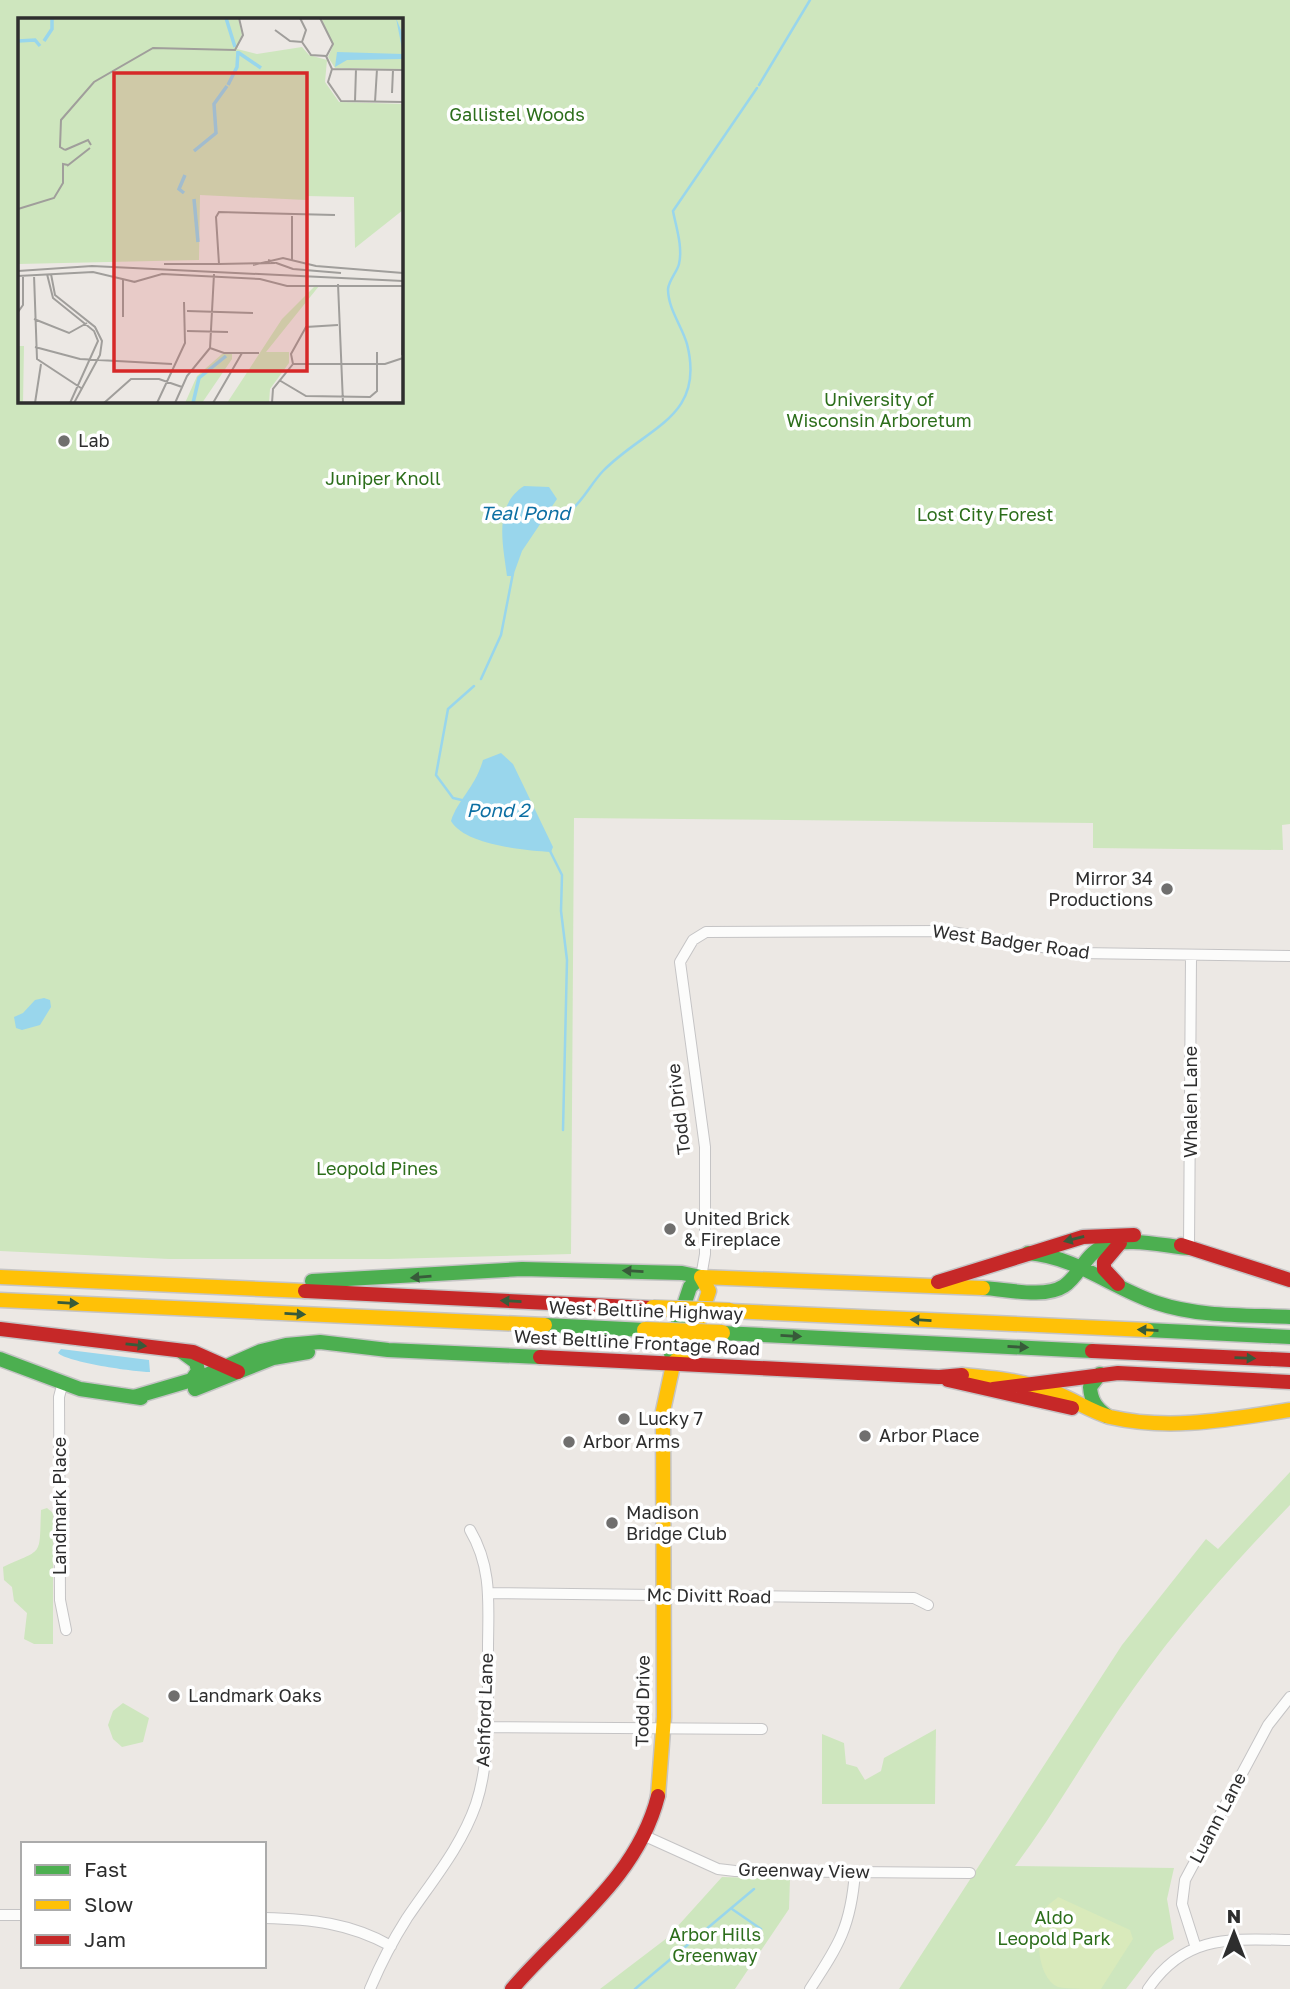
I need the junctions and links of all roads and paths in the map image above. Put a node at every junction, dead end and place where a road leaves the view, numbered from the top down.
1 (692, 940) joint
2 (1191, 956) junction
3 (1290, 956) edge
4 (1120, 1243) junction
5 (1189, 1248) junction
6 (1028, 1253) junction
7 (1080, 1267) junction
8 (0, 1277) edge
9 (701, 1277) junction
10 (1290, 1280) edge
11 (162, 1284) junction
12 (930, 1284) junction
13 (1126, 1291) junction
14 (0, 1300) edge
15 (1290, 1317) edge
16 (0, 1329) edge
17 (1290, 1337) edge
18 (181, 1351) junction
19 (0, 1359) edge
20 (1290, 1360) edge
21 (673, 1363) junction
22 (231, 1370) junction
23 (1100, 1374) junction
24 (939, 1377) junction
25 (191, 1381) junction
26 (64, 1382) junction
27 (1290, 1382) edge
28 (1032, 1384) junction
29 (993, 1389) junction
30 (134, 1397) junction
31 (1083, 1408) junction
32 (1290, 1410) edge
33 (1107, 1416) junction
34 (470, 1530) dead end
35 (488, 1593) junction
36 (663, 1596) junction
37 (928, 1605) dead end
38 (66, 1630) dead end
39 (1290, 1697) edge
40 (487, 1727) junction
41 (663, 1728) junction
42 (762, 1728) dead end
43 (645, 1836) junction
44 (855, 1872) junction
45 (970, 1873) dead end
46 (0, 1915) edge
47 (21, 1915) edge
48 (266, 1918) edge
49 (1290, 1940) edge
50 (391, 1945) junction
51 (1196, 1948) junction
52 (370, 1989) edge
53 (512, 1989) edge
54 (810, 1989) edge
55 (1148, 1989) edge

1 - 2 street, West Badger Road
1 - 9 street, Todd Drive
2 - 3 street, West Badger Road
2 - 5 street, Whalen Lane
4 - 5 main road
4 - 7 main road
4 - 13 main road
5 -> 6 main road
5 - 10 main road
6 - 7 main road
6 - 12 main road
7 - 12 main road
7 - 13 main road
8 - 11 main road, West Beltline Highway
9 -> 11 main road
9 - 12 main road
9 - 21 main road, Todd Drive
17 -> 11 main road, West Beltline Highway, bridge
13 - 15 main road
14 -> 20 main road, West Beltline Highway, bridge
16 -> 18 main road
18 - 22 main road
18 - 25 main road
19 - 26 main road, West Beltline Frontage Road
21 - 22 main road, West Beltline Frontage Road
21 - 24 main road, West Beltline Frontage Road
21 - 36 main road, Todd Drive
22 - 25 main road, West Beltline Frontage Road
22 - 30 main road, West Beltline Frontage Road
23 - 27 main road
23 - 28 main road
23 - 33 main road
24 - 28 main road, West Beltline Frontage Road
24 - 29 main road, West Beltline Frontage Road
25 - 30 main road, West Beltline Frontage Road
26 - 30 main road, West Beltline Frontage Road
26 - 38 street, Landmark Place
28 - 29 main road
28 - 31 main road, West Beltline Frontage Road
29 - 31 main road, West Beltline Frontage Road
31 - 33 main road, West Beltline Frontage Road
32 - 33 main road, West Beltline Frontage Road
34 - 35 street, Ashford Lane
35 - 36 street, Mc Divitt Road
35 - 40 street, Ashford Lane
36 - 37 street, Mc Divitt Road
36 - 41 main road, Todd Drive
39 - 51 street, Luann Lane
40 - 41 street
40 - 50 street, Ashford Lane
41 - 42 street
41 - 43 main road, Todd Drive
43 - 44 street, Greenway View
43 - 53 main road, Todd Drive
44 - 45 street, Greenway View
44 - 54 street
46 - 47 street
48 - 50 street
49 - 51 street
50 - 52 street, Ashford Lane
51 - 55 street

